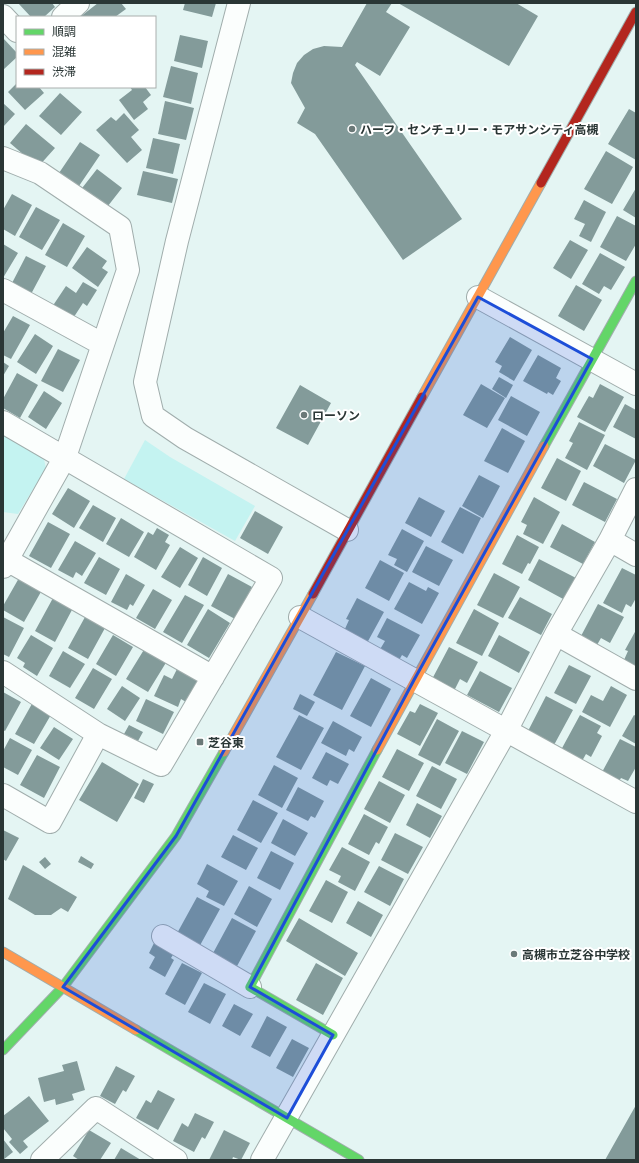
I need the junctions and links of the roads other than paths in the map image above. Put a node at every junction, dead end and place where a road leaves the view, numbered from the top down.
1 (78, 3) edge
2 (239, 3) edge
3 (636, 12) edge
4 (3, 16) edge
5 (64, 16) edge
6 (16, 30) edge
7 (3, 158) edge
8 (636, 281) edge
9 (3, 290) edge
10 (478, 297) junction
11 (102, 344) junction
12 (592, 359) junction
13 (636, 384) edge
14 (3, 422) edge
15 (65, 457) junction
16 (636, 489) edge
17 (347, 530) junction
18 (610, 540) junction
19 (636, 555) edge
20 (5, 563) edge
21 (300, 617) junction
22 (556, 634) junction
23 (3, 672) edge
24 (213, 677) junction
25 (636, 679) edge
26 (414, 680) junction
27 (506, 731) junction
28 (98, 734) junction
29 (3, 795) edge
30 (636, 802) edge
31 (163, 936) dead end
32 (3, 952) edge
33 (63, 987) junction
34 (250, 987) junction
35 (333, 1035) junction
36 (3, 1050) edge
37 (287, 1118) junction
38 (42, 1160) edge
39 (176, 1160) edge
40 (262, 1160) edge
41 (359, 1160) edge

1 - 5 street
2 - 17 street
3 - 10 street
4 - 6 street
7 - 11 street
8 - 12 street
9 - 11 street
10 - 12 street
10 - 17 street
11 - 15 street
12 - 13 street
12 - 26 street
14 - 15 street
15 - 20 street
15 - 24 street
16 - 18 street
17 - 21 street
18 - 19 street
18 - 22 street
20 - 24 street
21 - 26 street
21 - 33 street
22 - 25 street
22 - 27 street
23 - 28 street
24 - 28 street
26 - 27 street
26 - 34 street
27 - 30 street
27 - 35 street
28 - 29 street
31 - 34 street
32 - 33 street
33 - 36 street
33 - 37 street
34 - 35 street
35 - 37 street
37 - 40 street
37 - 41 street
38 - 39 street

